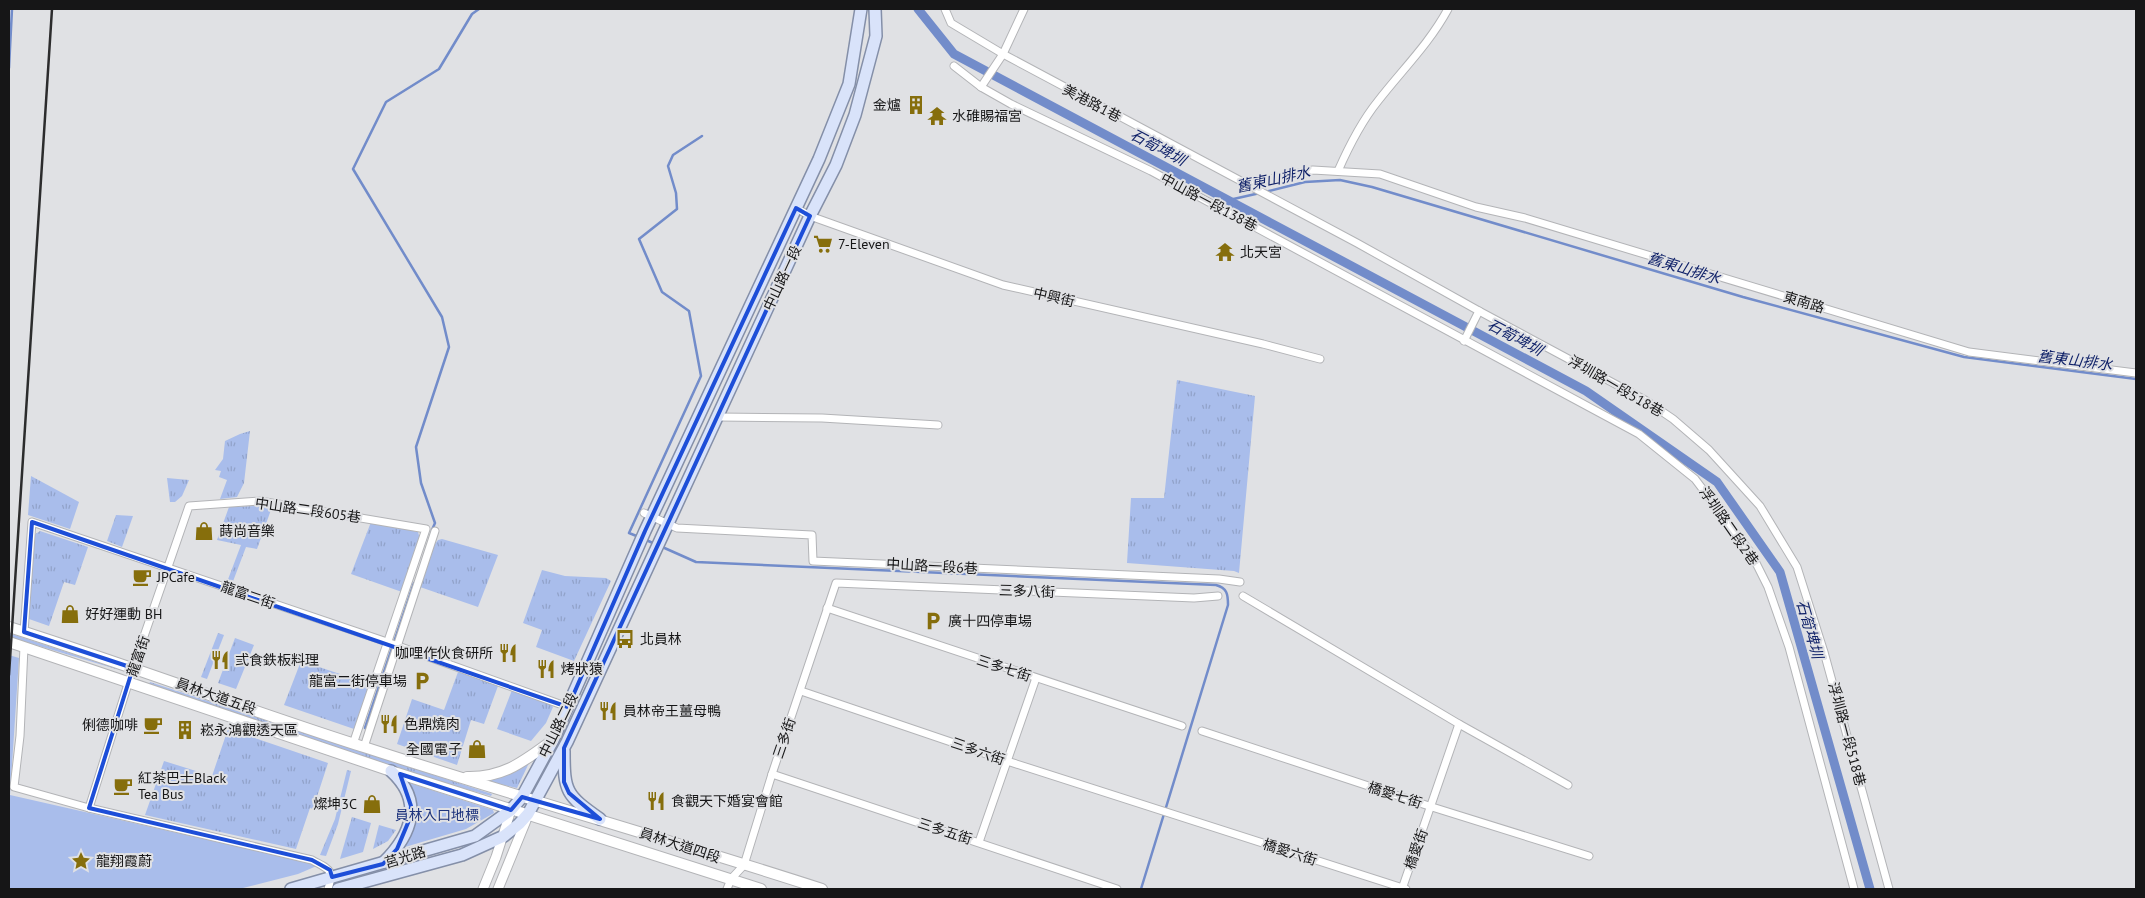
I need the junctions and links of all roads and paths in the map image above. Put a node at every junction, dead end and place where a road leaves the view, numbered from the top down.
1 (861, 9) edge
2 (875, 9) edge
3 (945, 9) edge
4 (1024, 9) edge
5 (1448, 9) edge
6 (1003, 54) junction
7 (954, 66) dead end
8 (981, 88) junction
9 (1338, 171) junction
10 (1246, 184) junction
11 (1257, 190) joint
12 (796, 208) junction
13 (810, 216) junction
14 (1479, 312) junction
15 (1464, 341) junction
16 (1320, 359) dead end
17 (2136, 372) edge
18 (718, 417) junction
19 (938, 425) dead end
20 (189, 506) joint
21 (648, 515) junction
22 (668, 524) junction
23 (435, 531) dead end
24 (645, 531) joint
25 (660, 539) joint
26 (168, 568) junction
27 (1240, 582) dead end
28 (836, 583) joint
29 (1218, 596) dead end
30 (1243, 596) dead end
31 (827, 608) junction
32 (9, 627) edge
33 (24, 632) junction
34 (9, 642) edge
35 (387, 642) junction
36 (396, 645) junction
37 (24, 647) junction
38 (134, 668) junction
39 (1036, 678) junction
40 (129, 682) junction
41 (801, 691) junction
42 (568, 707) junction
43 (1459, 724) junction
44 (1182, 726) dead end
45 (1202, 732) dead end
46 (553, 740) junction
47 (353, 744) junction
48 (364, 747) junction
49 (564, 748) junction
50 (1007, 761) junction
51 (390, 771) junction
52 (445, 773) junction
53 (772, 774) junction
54 (1568, 785) dead end
55 (522, 797) junction
56 (538, 800) junction
57 (1432, 807) junction
58 (89, 808) junction
59 (511, 810) junction
60 (528, 814) junction
61 (1175, 815) joint
62 (600, 819) junction
63 (504, 836) junction
64 (979, 842) junction
65 (1588, 856) dead end
66 (383, 864) junction
67 (744, 865) junction
68 (332, 877) junction
69 (729, 884) edge
70 (312, 886) edge
71 (291, 889) edge
72 (328, 889) edge
73 (338, 889) edge
74 (483, 889) edge
75 (498, 889) edge
76 (761, 889) edge
77 (822, 889) edge
78 (1117, 889) edge
79 (1403, 889) edge
80 (1854, 889) edge
81 (1889, 889) edge

1 - 12 main road, 中山路一段
2 - 13 main road, 中山路一段
3 - 6 street, 美港路1巷
4 - 6 street
5 - 9 street
6 - 8 street
6 - 10 street, 美港路1巷
7 - 8 street, 中山路一段138巷
8 - 15 street, 中山路一段138巷
9 - 10 street
9 - 17 street, 東南路
10 - 11 street, 美港路1巷
11 - 14 street, 浮圳路一段518巷
12 - 13 street, 中興街
12 - 21 main road, 中山路一段
13 - 16 street, 中興街
13 - 18 main road, 中山路一段
14 - 15 street
14 - 81 street, 浮圳路一段518巷
15 - 80 street, 浮圳路二段2巷
18 - 19 street
18 - 22 main road, 中山路一段
20 - 26 street, 龍富街
20 - 35 street, 中山路二段605巷
21 - 22 street, 中山路一段6巷
21 - 24 main road, 中山路一段
22 - 25 main road, 中山路一段
22 - 27 street, 中山路一段6巷
23 - 36 street
24 - 42 main road, 中山路二段
25 - 49 main road, 中山路二段
26 - 33 street, 龍富二街
26 - 35 street, 龍富二街
26 - 38 street, 龍富街
28 - 29 street, 三多八街
28 - 31 street, 三多街
30 - 43 street
31 - 39 street, 三多七街
31 - 41 street, 三多街
32 - 33 main road, 員林大道五段
33 - 38 main road, 員林大道五段
34 - 37 main road, 員林大道五段
35 - 36 street, 龍富二街
35 - 47 street
36 - 42 street, 龍富二街
36 - 48 street
37 - 40 main road, 員林大道五段
37 - 58 street
38 - 40 street, 龍富街
38 - 47 main road, 員林大道五段
39 - 44 street, 三多七街
39 - 50 street
40 - 51 main road, 員林大道五段
40 - 58 street, 龍富街
41 - 50 street, 三多六街
41 - 53 street, 三多街
42 - 46 main road, 中山路二段
43 - 54 street
43 - 57 street, 橋愛街
45 - 57 street, 橋愛七街
46 - 52 main road
46 - 55 main road, 中山路二段
47 - 48 main road, 員林大道五段
48 - 52 main road, 員林大道五段
49 - 56 main road, 中山路二段
49 - 62 main road
50 - 61 street, 三多六街
50 - 64 street
51 - 59 main road, 員林大道五段
51 - 66 main road
52 - 55 main road, 員林大道五段
53 - 64 street, 三多五街
53 - 67 street, 三多街
55 - 56 main road, 員林大道五段
55 - 59 main road, 中山路二段
56 - 60 main road, 中山路二段
56 - 62 main road, 員林大道四段
57 - 65 street, 橋愛七街
57 - 79 street, 橋愛街
58 - 68 street
59 - 60 main road, 員林大道四段
59 - 63 street, 中山路二段
59 - 66 main road, 莒光路
60 - 63 main road, 莒光路
60 - 69 main road, 員林大道四段
60 - 75 street, 中山路二段
61 - 79 street, 橋愛六街
62 - 67 main road, 員林大道四段
63 - 73 main road, 莒光路
63 - 74 street, 中山路二段
64 - 78 street, 三多五街
66 - 68 main road, 莒光路
67 - 69 street, 三多街
67 - 77 main road, 員林大道四段
68 - 70 main road, 莒光路
68 - 72 street
69 - 76 main road, 員林大道四段
70 - 71 main road, 莒光路

